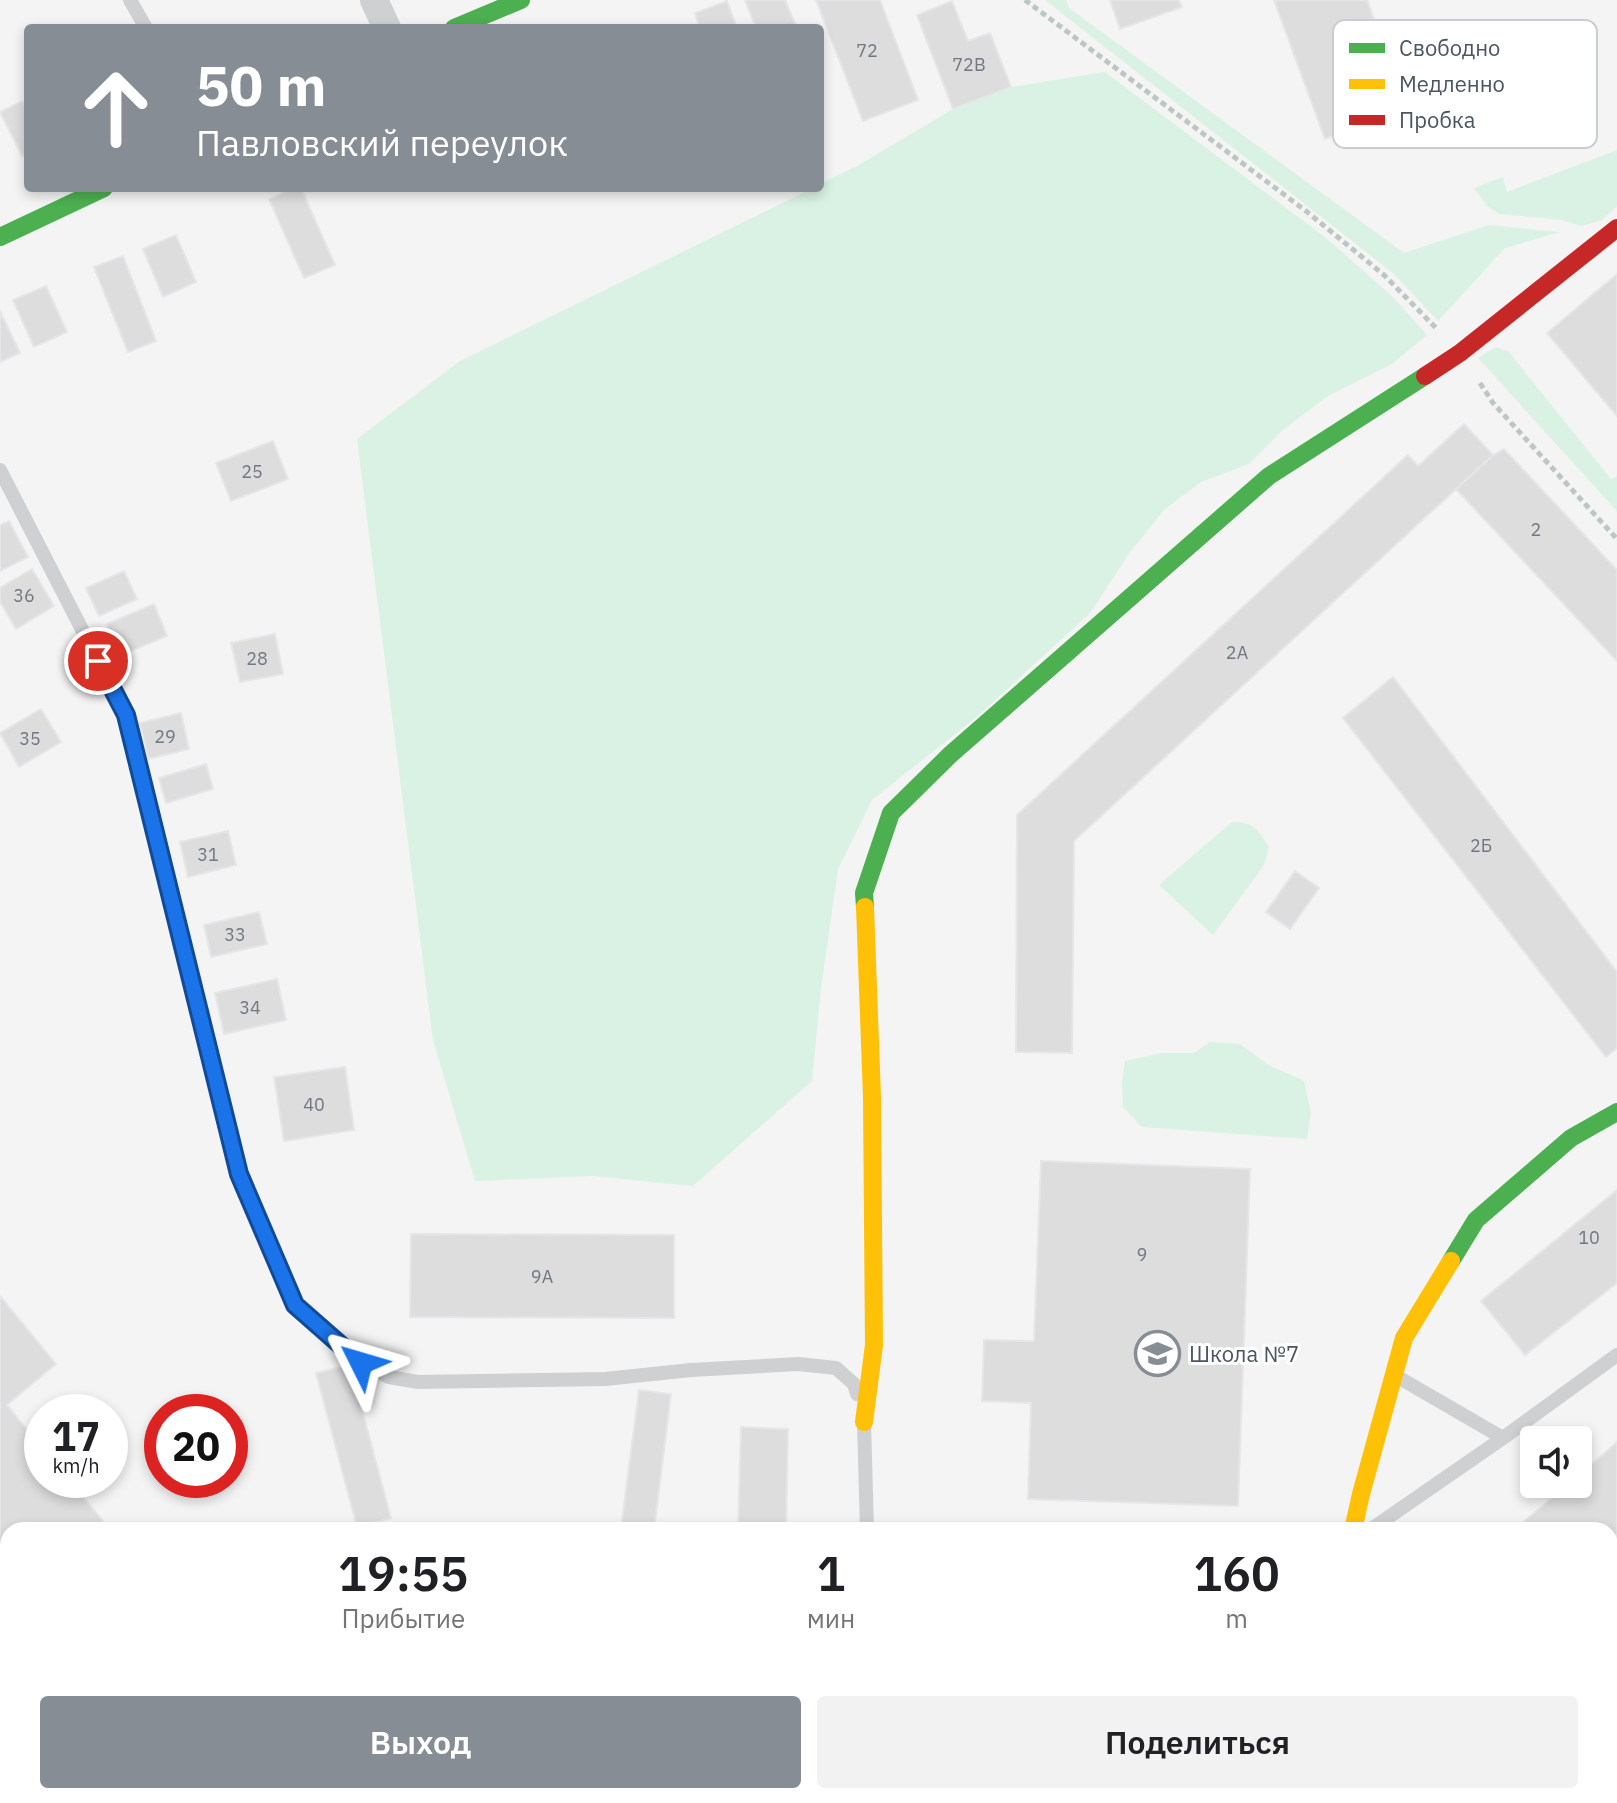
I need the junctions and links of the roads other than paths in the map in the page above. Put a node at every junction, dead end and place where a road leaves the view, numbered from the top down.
1 (130, 0) edge
2 (374, 0) edge
3 (521, 0) edge
4 (144, 24) edge
5 (385, 24) edge
6 (464, 24) edge
7 (96, 192) edge
8 (1617, 228) edge
9 (0, 237) edge
10 (0, 470) edge
11 (1617, 1112) edge
12 (1617, 1355) edge
13 (1394, 1375) junction
14 (864, 1422) junction
15 (1503, 1438) junction
16 (867, 1522) edge
17 (1355, 1522) edge
18 (1382, 1522) edge

1 - 4 lane
2 - 5 street
3 - 6 street
7 - 9 street
8 - 14 street
10 - 14 lane
11 - 13 street
12 - 15 lane
13 - 15 lane
13 - 17 street
14 - 16 lane
15 - 18 lane

